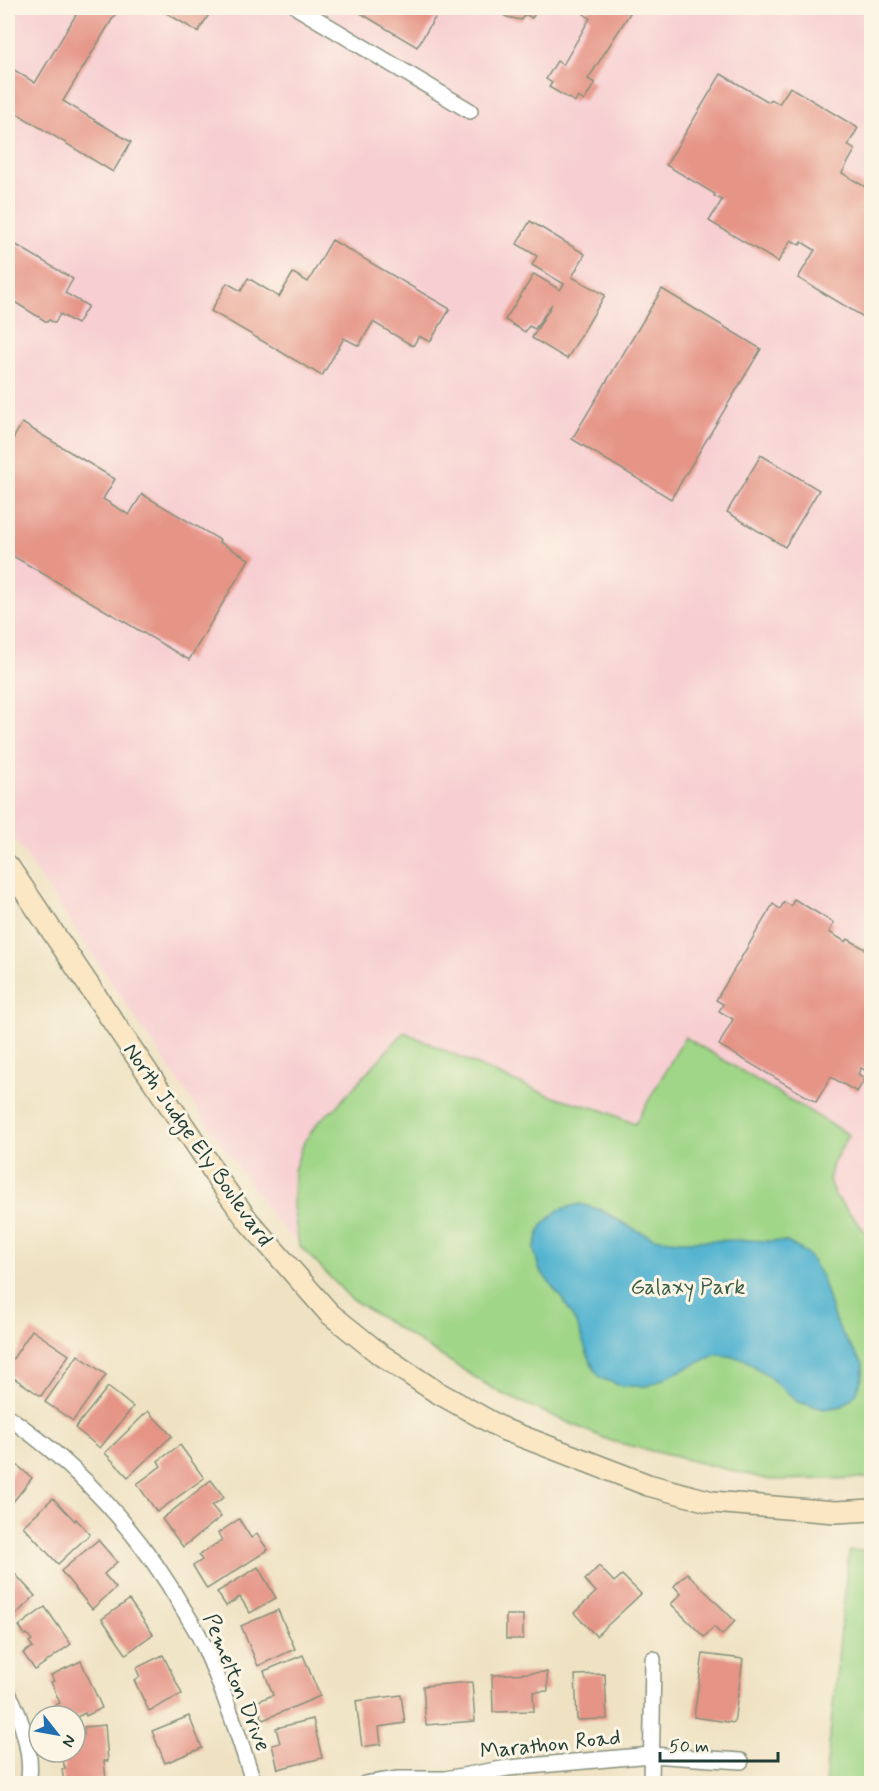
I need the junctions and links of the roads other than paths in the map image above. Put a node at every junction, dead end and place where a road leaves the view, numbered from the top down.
1 (298, 8) edge
2 (470, 111) dead end
3 (8, 866) edge
4 (8, 1417) edge
5 (872, 1510) edge
6 (653, 1659) dead end
7 (8, 1693) edge
8 (651, 1755) junction
9 (741, 1761) dead end
10 (445, 1781) edge
11 (28, 1784) edge
12 (254, 1784) edge
13 (365, 1784) edge
14 (651, 1784) edge

1 - 2 street
3 - 5 main road, North Judge Ely Boulevard
4 - 12 street, Pemelton Drive
6 - 8 street
7 - 11 street
8 - 9 street, Marathon Road
8 - 10 street, Marathon Road
8 - 14 street
10 - 13 street, Marathon Road

